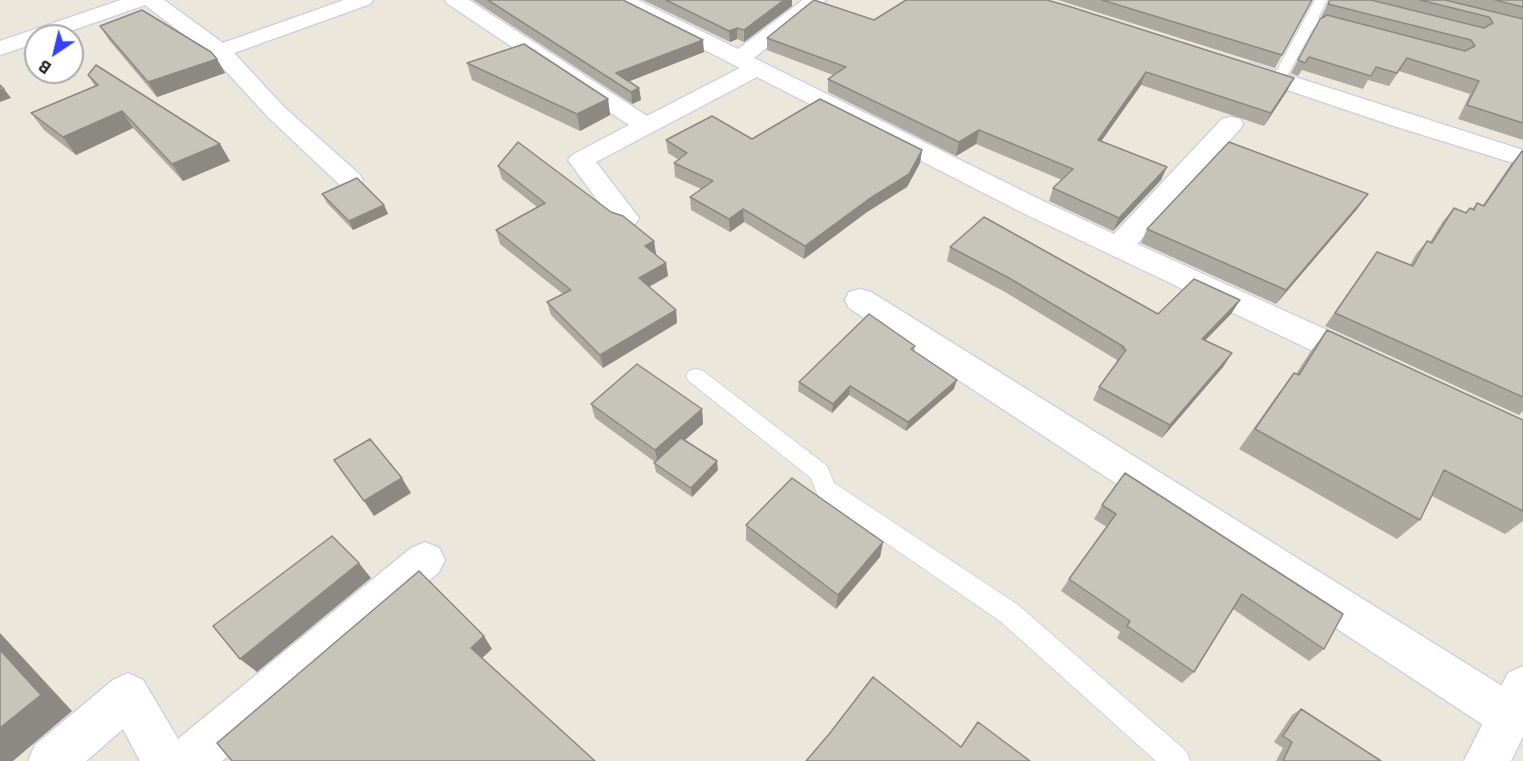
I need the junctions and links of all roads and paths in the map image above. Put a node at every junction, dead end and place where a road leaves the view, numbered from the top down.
1 (141, 0) edge
2 (151, 0) edge
3 (363, 0) edge
4 (455, 0) edge
5 (622, 0) edge
6 (816, 0) edge
7 (1321, 0) edge
8 (1306, 27) junction
9 (1353, 30) edge
10 (0, 48) edge
11 (219, 51) junction
12 (748, 64) junction
13 (1235, 65) edge
14 (1279, 79) junction
15 (1231, 124) dead end
16 (646, 126) junction
17 (1523, 158) edge
18 (350, 180) edge
19 (626, 218) edge
20 (1118, 247) junction
21 (860, 300) dead end
22 (1384, 371) edge
23 (696, 376) dead end
24 (425, 560) dead end
25 (1516, 702) edge
26 (51, 761) edge
27 (165, 761) edge
28 (187, 761) edge
29 (1176, 761) edge
30 (1487, 761) edge

1 - 10 street
2 - 11 street
3 - 11 street
4 - 16 street
5 - 12 street
6 - 12 street
7 - 8 lane
8 - 9 lane
8 - 14 lane
11 - 18 street
12 - 16 street
12 - 20 street
13 - 14 street
14 - 17 street
15 - 20 street
16 - 19 street
20 - 22 street
21 - 25 street
23 - 29 lane
24 - 28 street
25 - 30 street
26 - 27 street

